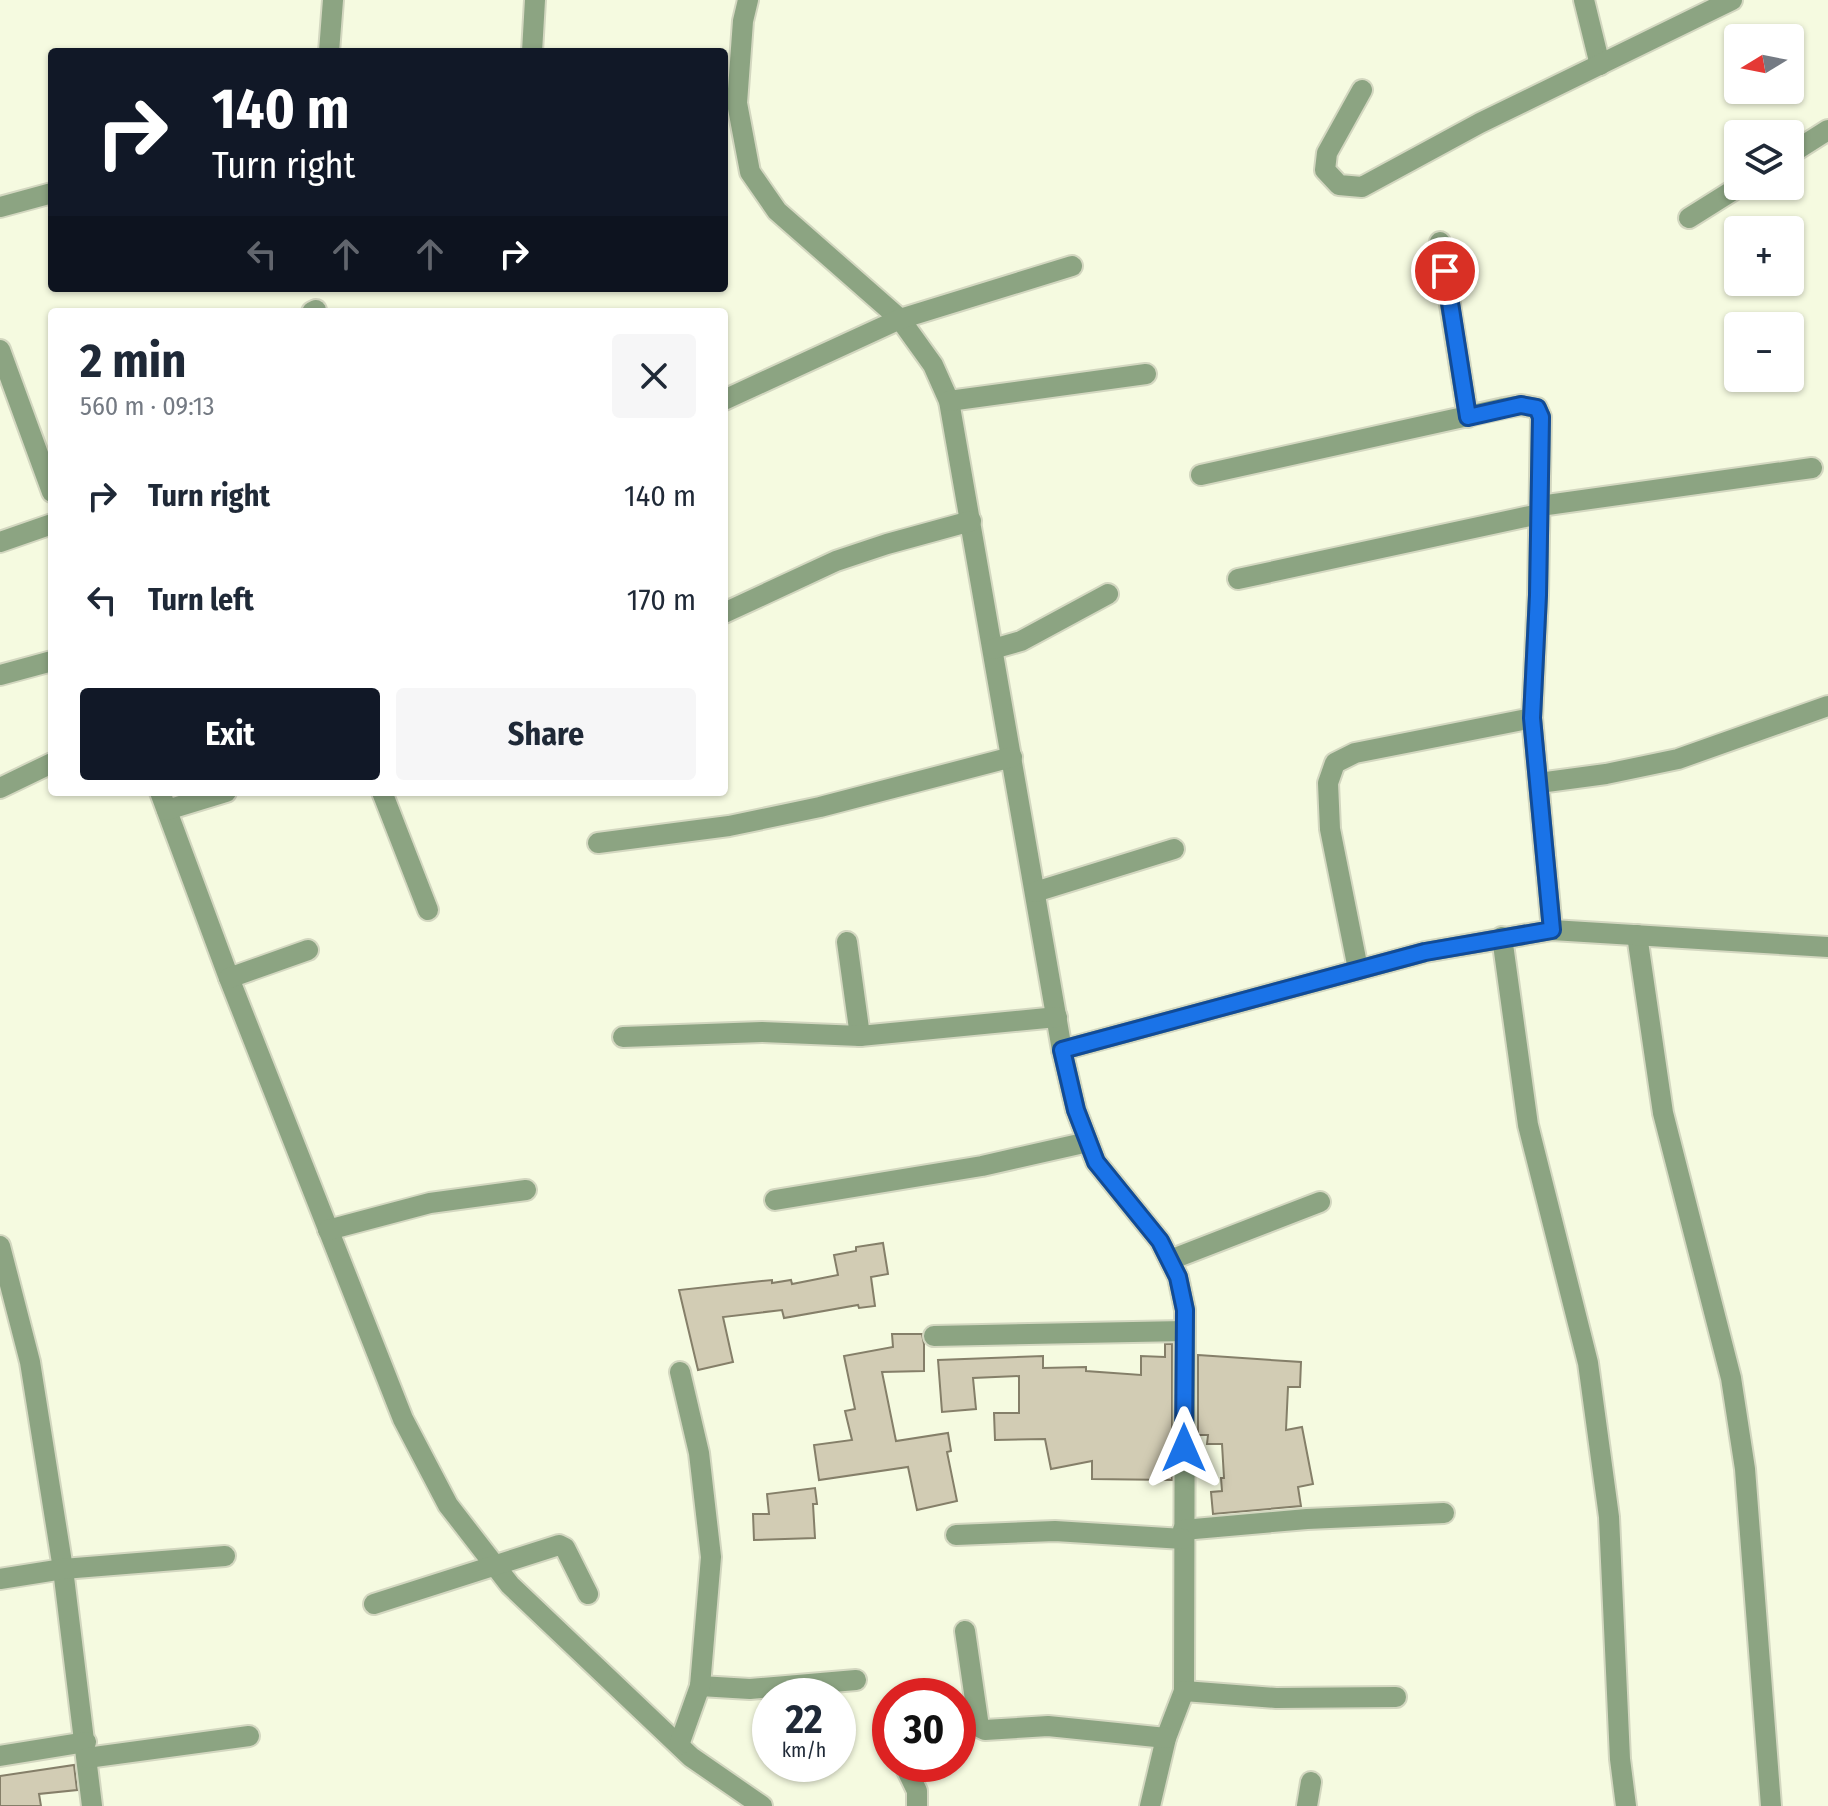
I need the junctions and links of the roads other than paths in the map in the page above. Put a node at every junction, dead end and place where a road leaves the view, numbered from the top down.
1 (333, 0) edge
2 (535, 0) edge
3 (748, 0) edge
4 (1584, 0) edge
5 (1732, 0) edge
6 (329, 48) edge
7 (532, 48) edge
8 (1600, 65) junction
9 (1362, 90) dead end
10 (1828, 130) edge
11 (1804, 145) edge
12 (48, 194) edge
13 (1724, 196) edge
14 (0, 207) edge
15 (1689, 218) dead end
16 (1440, 242) dead end
17 (1072, 266) dead end
18 (900, 319) junction
19 (0, 350) edge
20 (1146, 374) dead end
21 (728, 398) edge
22 (949, 401) junction
23 (1468, 417) junction
24 (44, 447) edge
25 (1812, 468) dead end
26 (48, 470) edge
27 (1201, 475) dead end
28 (1540, 510) junction
29 (971, 521) junction
30 (48, 525) edge
31 (0, 542) edge
32 (1238, 579) dead end
33 (1108, 594) dead end
34 (728, 611) edge
35 (993, 649) junction
36 (48, 662) edge
37 (0, 675) edge
38 (1828, 706) edge
39 (1532, 718) junction
40 (1012, 757) junction
41 (48, 765) edge
42 (1539, 783) junction
43 (0, 788) edge
44 (198, 796) edge
45 (384, 796) edge
46 (163, 801) edge
47 (598, 843) dead end
48 (1174, 849) dead end
49 (1035, 892) junction
50 (428, 910) dead end
51 (1552, 930) junction
52 (1637, 935) junction
53 (1502, 937) junction
54 (847, 942) dead end
55 (1828, 947) edge
56 (308, 950) dead end
57 (1358, 969) junction
58 (229, 978) junction
59 (1057, 1017) junction
60 (860, 1036) junction
61 (623, 1037) dead end
62 (1062, 1050) junction
63 (1088, 1142) junction
64 (526, 1190) dead end
65 (775, 1200) dead end
66 (1320, 1202) dead end
67 (328, 1230) junction
68 (1, 1255) edge
69 (1170, 1260) junction
70 (1185, 1331) junction
71 (934, 1336) dead end
72 (680, 1372) dead end
73 (1444, 1513) dead end
74 (1183, 1534) junction
75 (956, 1535) dead end
76 (225, 1556) dead end
77 (495, 1566) junction
78 (63, 1569) junction
79 (0, 1579) edge
80 (588, 1594) dead end
81 (374, 1604) dead end
82 (965, 1631) dead end
83 (700, 1686) junction
84 (752, 1689) edge
85 (1184, 1691) junction
86 (1396, 1697) dead end
87 (249, 1736) dead end
88 (1166, 1738) junction
89 (679, 1745) junction
90 (86, 1750) junction
91 (0, 1756) edge
92 (913, 1782) edge
93 (1311, 1782) dead end
94 (92, 1806) edge
95 (762, 1806) edge
96 (917, 1806) edge
97 (1150, 1806) edge
98 (1307, 1806) edge
99 (1626, 1806) edge
100 (1771, 1806) edge

1 - 6 street
2 - 7 street
3 - 18 street
4 - 8 street
5 - 8 street
8 - 9 street
10 - 11 street
12 - 14 street
13 - 15 street
16 - 23 street
17 - 18 street
18 - 21 street
18 - 22 street
19 - 24 street
20 - 22 street
22 - 29 street
23 - 27 street
23 - 28 street
24 - 26 street
25 - 28 street
28 - 32 street
28 - 39 street
29 - 34 street
29 - 35 street
30 - 31 street
33 - 35 street
35 - 40 street
36 - 37 street
38 - 42 street
39 - 42 street
39 - 57 street
40 - 47 street
40 - 49 street
41 - 43 street
42 - 51 street
44 - 46 street
45 - 50 street
46 - 58 street
48 - 49 street
49 - 59 street
51 - 52 street
51 - 53 street
52 - 55 street
52 - 100 street
53 - 57 street
53 - 99 street
54 - 60 street
56 - 58 street
57 - 62 street
58 - 67 street
59 - 60 street
59 - 62 street
60 - 61 street
62 - 63 street
63 - 65 street
63 - 69 street
64 - 67 street
66 - 69 street
67 - 77 street
68 - 78 street
69 - 70 street
70 - 71 street
70 - 74 street
72 - 83 street
73 - 74 street
74 - 75 street
74 - 85 street
76 - 78 street
77 - 80 street
77 - 81 street
77 - 89 street
78 - 79 street
78 - 90 street
82 - 88 street
83 - 84 street
83 - 89 street
85 - 86 street
85 - 88 street
87 - 90 street
88 - 97 street
89 - 95 street
90 - 91 street
90 - 94 street
92 - 96 street
93 - 98 street

